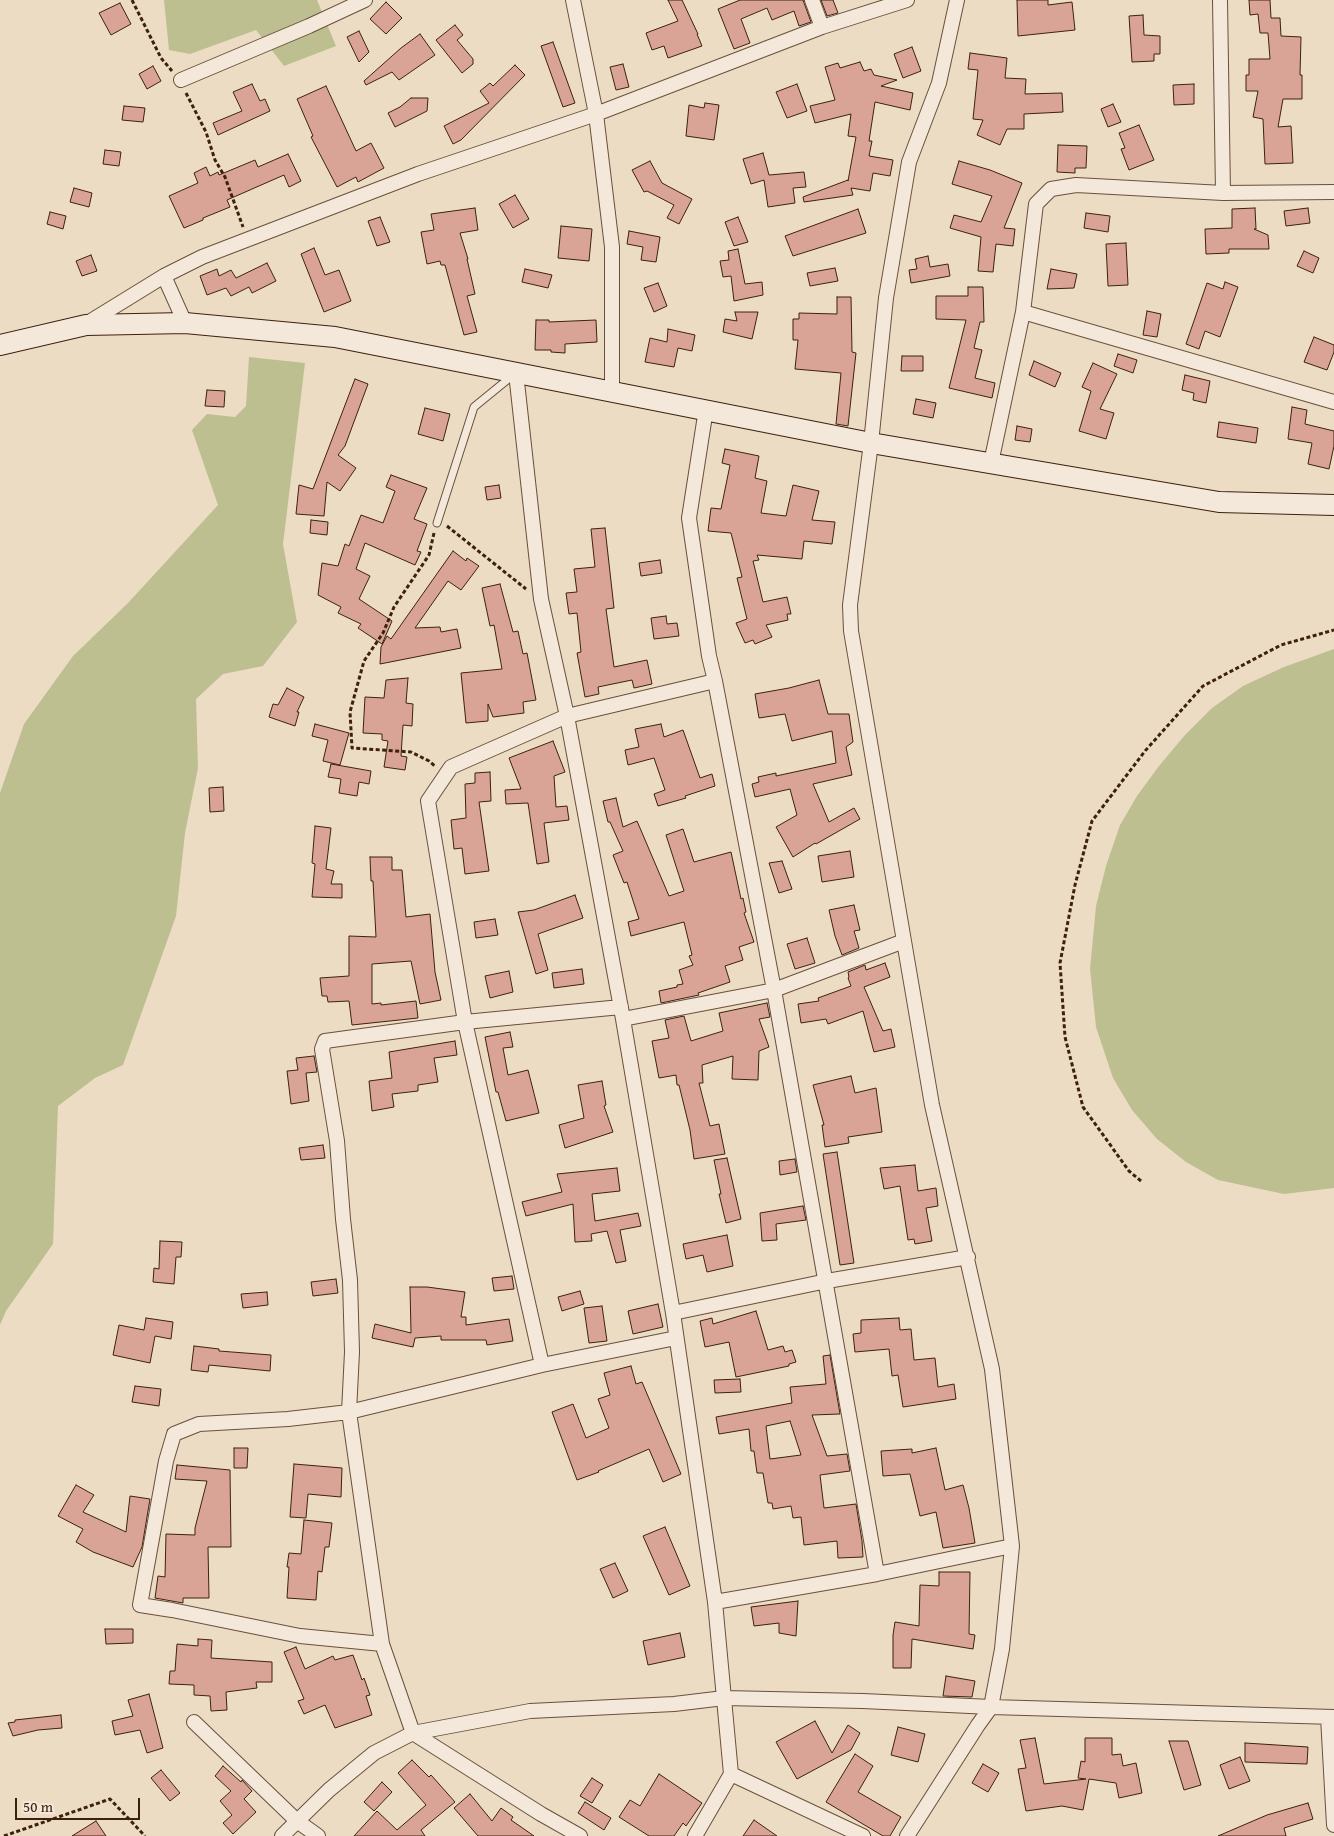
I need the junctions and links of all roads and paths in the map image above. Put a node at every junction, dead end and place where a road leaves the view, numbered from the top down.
1 (132, 0) edge
2 (365, 0) edge
3 (573, 0) edge
4 (812, 0) edge
5 (907, 0) edge
6 (957, 0) edge
7 (1220, 0) edge
8 (822, 27) junction
9 (181, 80) junction
10 (596, 114) junction
11 (1334, 192) edge
12 (1223, 194) junction
13 (247, 239) junction
14 (164, 276) junction
15 (1023, 312) junction
16 (185, 323) junction
17 (86, 325) junction
18 (0, 345) edge
19 (516, 373) junction
20 (612, 393) junction
21 (1334, 402) edge
22 (706, 409) junction
23 (872, 443) junction
24 (991, 463) junction
25 (1334, 505) edge
26 (437, 521) junction
27 (541, 599) junction
28 (1334, 630) edge
29 (715, 681) junction
30 (566, 716) junction
31 (445, 775) junction
32 (904, 941) junction
33 (774, 990) junction
34 (622, 1013) junction
35 (465, 1022) junction
36 (1141, 1182) dead end
37 (968, 1257) junction
38 (827, 1281) junction
39 (673, 1313) junction
40 (676, 1338) junction
41 (542, 1365) junction
42 (349, 1412) junction
43 (1012, 1546) junction
44 (877, 1574) junction
45 (715, 1602) junction
46 (382, 1644) junction
47 (724, 1698) junction
48 (991, 1707) junction
49 (1331, 1717) edge
50 (194, 1722) dead end
51 (413, 1733) junction
52 (731, 1774) junction
53 (297, 1821) junction
54 (1334, 1825) edge
55 (4, 1836) edge
56 (145, 1836) edge
57 (282, 1836) edge
58 (318, 1836) edge
59 (580, 1836) edge
60 (695, 1836) edge
61 (863, 1836) edge
62 (907, 1836) edge

1 - 9 path
2 - 9 street
3 - 10 street
4 - 8 street
5 - 8 street
6 - 23 street
7 - 12 street
8 - 10 street
9 - 13 path
10 - 13 street
10 - 20 street
11 - 12 street
12 - 15 street
13 - 14 street
14 - 16 street
14 - 17 street
15 - 21 street
15 - 24 street
16 - 17 street
16 - 19 street
17 - 18 street
19 - 20 street
19 - 26 lane
19 - 27 street
20 - 22 street
22 - 23 street
22 - 29 street
23 - 24 street
23 - 32 street
24 - 25 street
26 - 27 path
26 - 31 path
27 - 30 street
28 - 36 path
29 - 30 street
29 - 33 street
30 - 31 street
30 - 34 street
31 - 35 street
32 - 33 street
32 - 37 street
33 - 34 street
33 - 38 street
34 - 35 street
34 - 39 street
35 - 41 street
35 - 42 street
37 - 38 street
37 - 43 street
38 - 39 street
38 - 44 street
39 - 40 street
40 - 41 street
40 - 45 street
41 - 42 street
42 - 46 street
42 - 46 street
43 - 44 street
43 - 48 street
44 - 45 street
45 - 47 street
46 - 51 street
47 - 48 street
47 - 51 street
47 - 52 street
48 - 49 street
48 - 62 street
49 - 54 street
50 - 53 street
51 - 53 street
51 - 59 street
52 - 60 street
52 - 61 street
53 - 57 street
53 - 58 street
55 - 56 path

